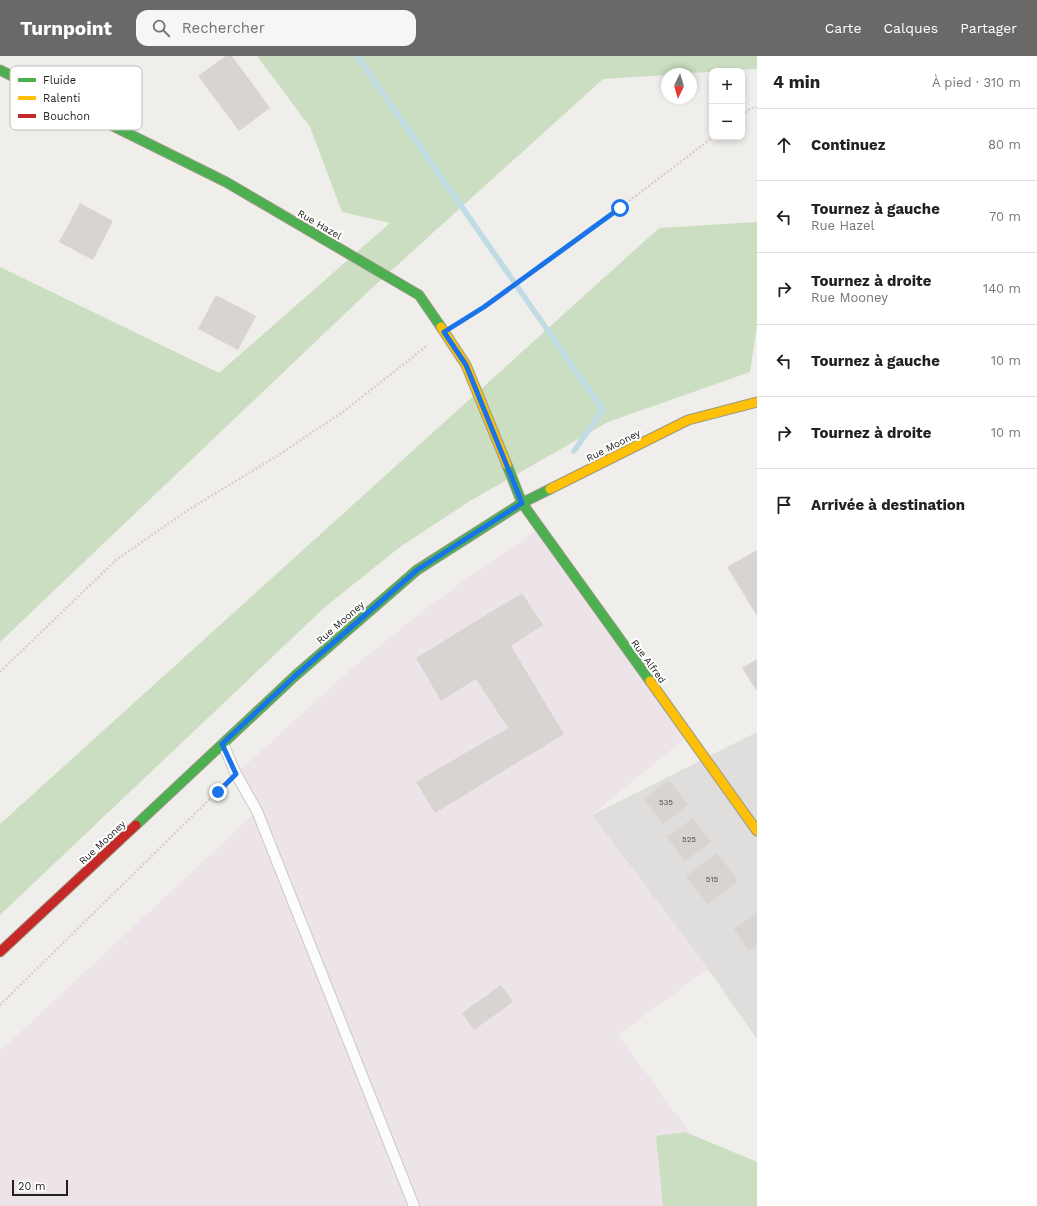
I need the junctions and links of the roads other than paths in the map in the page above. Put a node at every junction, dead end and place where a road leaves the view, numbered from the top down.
1 (0, 70) edge
2 (10, 75) edge
3 (121, 130) edge
4 (757, 402) edge
5 (522, 503) junction
6 (222, 744) junction
7 (757, 831) edge
8 (0, 952) edge
9 (414, 1206) edge

1 - 2 street, Rue Hazel
3 - 5 street, Rue Hazel
4 - 5 street, Rue Mooney
5 - 6 street, Rue Mooney
5 - 7 street, Rue Alfred
6 - 8 street, Rue Mooney
6 - 9 lane

